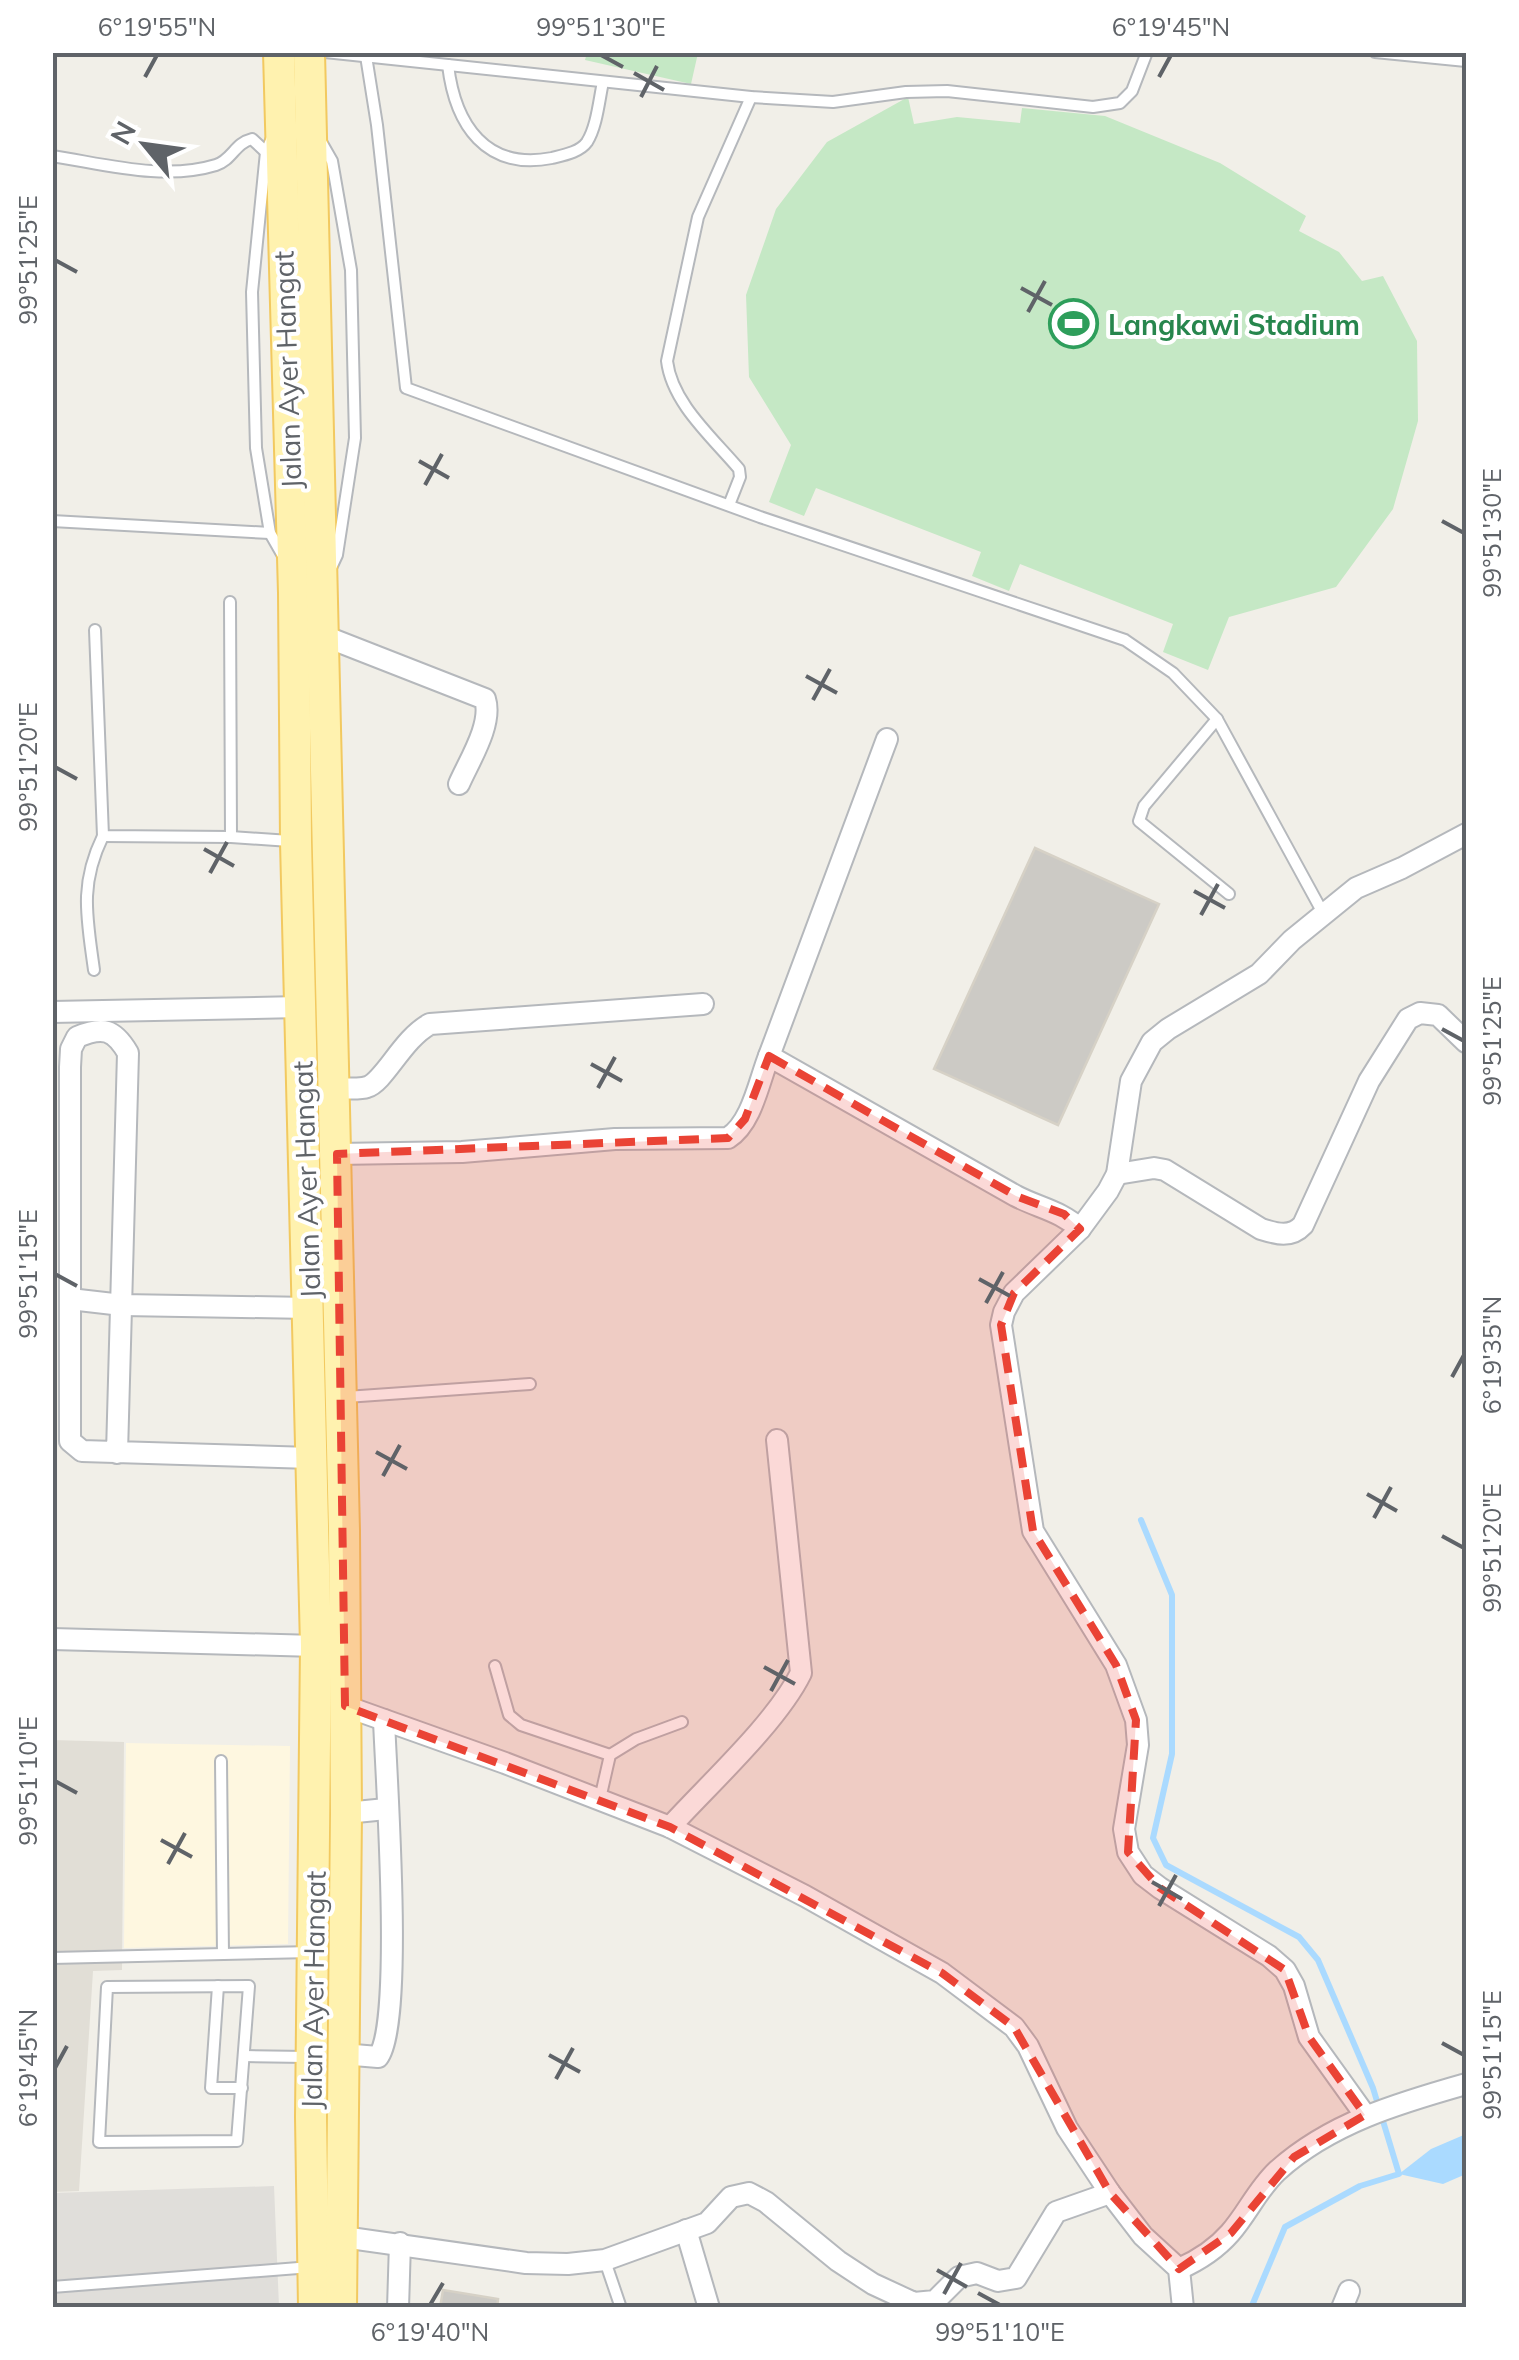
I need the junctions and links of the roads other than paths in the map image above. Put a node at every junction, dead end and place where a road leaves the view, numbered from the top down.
1 (279, 52) edge
2 (308, 52) edge
3 (325, 52) edge
4 (1147, 52) edge
5 (1376, 52) edge
6 (366, 56) junction
7 (410, 56) edge
8 (1466, 61) edge
9 (448, 65) junction
10 (603, 82) junction
11 (751, 98) junction
12 (294, 119) junction
13 (266, 152) junction
14 (52, 156) edge
15 (730, 505) junction
16 (52, 521) edge
17 (270, 534) junction
18 (308, 590) junction
19 (230, 602) dead end
20 (95, 630) dead end
21 (324, 636) junction
22 (1217, 719) junction
23 (887, 739) dead end
24 (459, 784) dead end
25 (1466, 834) edge
26 (102, 836) junction
27 (231, 837) junction
28 (296, 842) junction
29 (1229, 894) dead end
30 (1323, 913) junction
31 (94, 970) dead end
32 (703, 1004) dead end
33 (300, 1007) junction
34 (52, 1012) edge
35 (1466, 1042) edge
36 (768, 1056) junction
37 (334, 1088) junction
38 (337, 1154) junction
39 (1117, 1174) junction
40 (1080, 1229) junction
41 (70, 1298) junction
42 (122, 1305) junction
43 (310, 1308) junction
44 (530, 1384) dead end
45 (342, 1397) junction
46 (777, 1440) dead end
47 (117, 1453) junction
48 (311, 1458) junction
49 (52, 1639) edge
50 (316, 1646) junction
51 (495, 1666) dead end
52 (346, 1706) junction
53 (384, 1720) junction
54 (682, 1722) dead end
55 (610, 1755) junction
56 (222, 1761) dead end
57 (600, 1799) junction
58 (386, 1809) junction
59 (346, 1813) junction
60 (670, 1827) junction
61 (313, 1952) junction
62 (223, 1954) junction
63 (52, 1958) edge
64 (218, 1986) junction
65 (244, 2056) junction
66 (327, 2056) junction
67 (1466, 2084) edge
68 (242, 2088) junction
69 (1377, 2111) junction
70 (1110, 2193) junction
71 (686, 2230) junction
72 (343, 2237) junction
73 (400, 2243) junction
74 (605, 2260) junction
75 (312, 2267) junction
76 (1179, 2270) junction
77 (52, 2287) edge
78 (314, 2308) edge
79 (341, 2308) edge
80 (398, 2308) edge
81 (621, 2308) edge
82 (709, 2308) edge
83 (1183, 2308) edge

1 - 12 main road, Jalan Ayer Hangat
2 - 12 main road, Jalan Ayer Hangat
3 - 6 lane
4 - 11 lane
5 - 8 lane
6 - 7 lane
6 - 15 lane
7 - 9 lane
9 - 10 lane
9 - 10 lane
10 - 11 lane
11 - 15 lane
12 - 13 lane
12 - 18 main road, Jalan Ayer Hangat
12 - 18 lane
13 - 14 lane
13 - 17 lane
15 - 22 lane
16 - 17 lane
17 - 18 lane
18 - 21 main road, Jalan Ayer Hangat
18 - 28 main road, Jalan Ayer Hangat
19 - 27 lane
20 - 26 lane
21 - 24 street
21 - 37 main road, Jalan Ayer Hangat
22 - 29 lane
22 - 30 lane
23 - 36 street
25 - 30 street
26 - 27 lane
26 - 31 lane
27 - 28 lane
28 - 33 main road, Jalan Ayer Hangat
30 - 39 street
32 - 37 street
33 - 34 street
33 - 43 main road, Jalan Ayer Hangat
35 - 39 street
36 - 38 street
36 - 40 street
37 - 38 main road, Jalan Ayer Hangat
38 - 45 main road, Jalan Ayer Hangat
39 - 40 street
40 - 69 street
41 - 42 street
41 - 42 street
41 - 47 street
42 - 43 street
42 - 47 street
43 - 48 main road, Jalan Ayer Hangat
44 - 45 lane
45 - 52 main road, Jalan Ayer Hangat
46 - 60 street
47 - 48 street
48 - 50 main road, Jalan Ayer Hangat
49 - 50 street
50 - 61 main road, Jalan Ayer Hangat
51 - 55 lane
52 - 53 street
52 - 59 main road, Jalan Ayer Hangat
53 - 57 street
53 - 58 street
54 - 55 lane
55 - 57 lane
56 - 62 lane
57 - 60 street
58 - 59 street
58 - 66 street
59 - 66 main road, Jalan Ayer Hangat
60 - 70 street
61 - 62 lane
61 - 66 main road, Jalan Ayer Hangat
62 - 63 lane
64 - 65 lane
64 - 68 lane
64 - 68 lane
65 - 66 lane
65 - 68 lane
66 - 72 main road, Jalan Ayer Hangat
66 - 75 main road, Jalan Ayer Hangat
67 - 69 street
69 - 76 street
70 - 71 street
70 - 76 street
71 - 74 street
71 - 82 street
72 - 73 street
72 - 79 main road, Jalan Ayer Hangat
73 - 74 street
73 - 80 street
74 - 81 lane
75 - 77 lane
75 - 78 main road, Jalan Ayer Hangat
76 - 83 street

